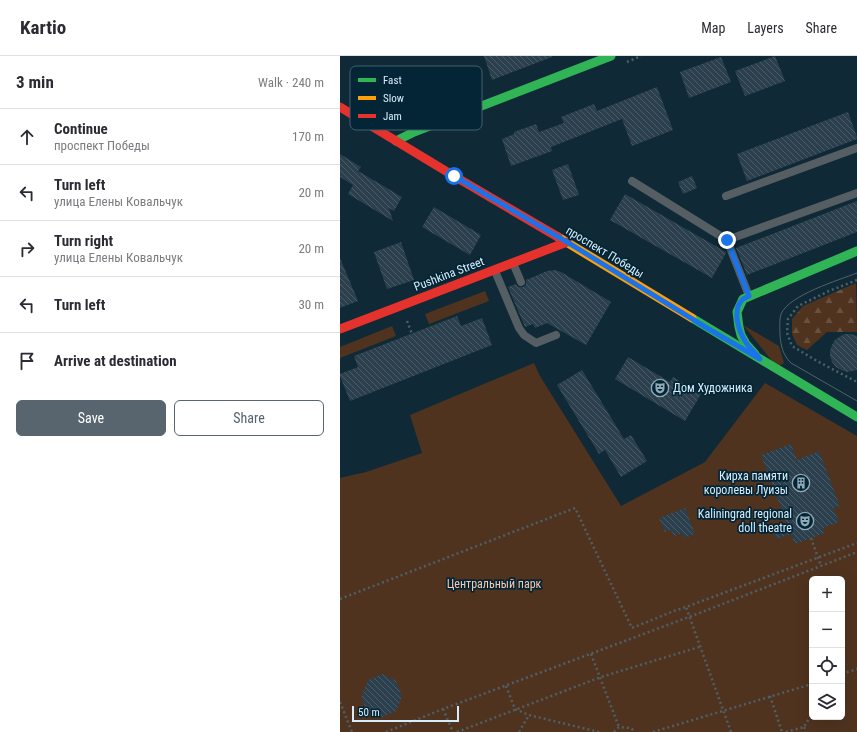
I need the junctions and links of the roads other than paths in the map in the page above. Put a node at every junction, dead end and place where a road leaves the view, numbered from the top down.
1 (611, 56) edge
2 (482, 106) edge
3 (340, 107) edge
4 (350, 113) edge
5 (378, 130) edge
6 (419, 130) edge
7 (396, 141) junction
8 (857, 148) edge
9 (632, 181) dead end
10 (857, 193) edge
11 (726, 196) dead end
12 (727, 240) junction
13 (567, 242) junction
14 (857, 251) edge
15 (513, 263) junction
16 (495, 270) junction
17 (521, 282) dead end
18 (749, 296) junction
19 (340, 329) edge
20 (556, 335) dead end
21 (760, 359) junction
22 (857, 417) edge

1 - 2 street
3 - 4 street, проспект Победы
5 - 7 street, проспект Победы
6 - 7 street
7 - 13 street, проспект Победы
8 - 11 lane
9 - 12 lane
10 - 12 lane
12 - 18 lane
13 - 15 street, Pushkina Street
13 - 21 street, проспект Победы
14 - 18 street
15 - 16 street, Pushkina Street
15 - 17 lane
16 - 19 street, Pushkina Street
16 - 20 lane
18 - 21 street
21 - 22 street, проспект Победы

